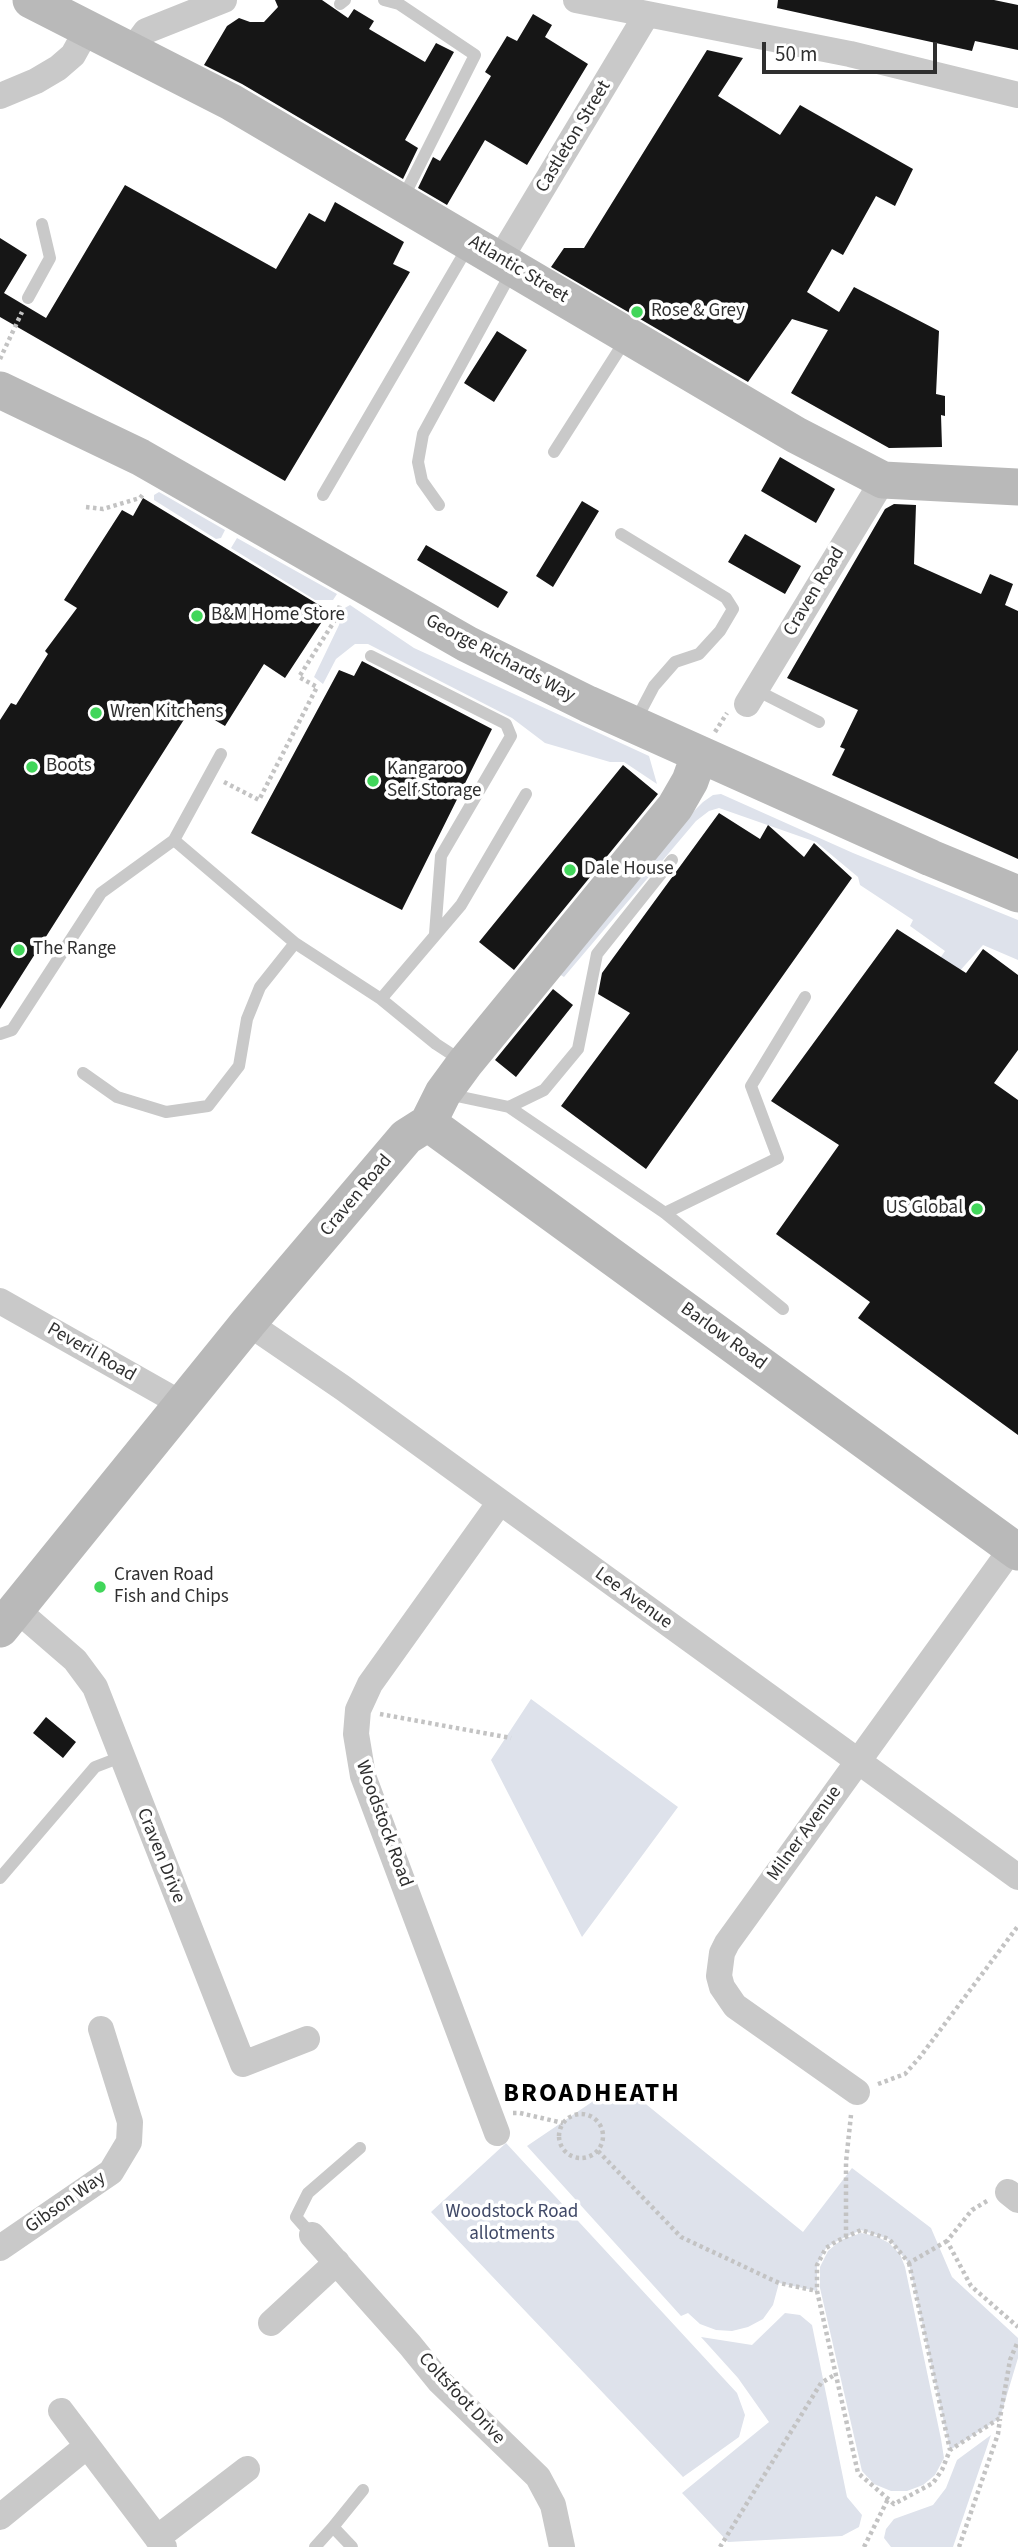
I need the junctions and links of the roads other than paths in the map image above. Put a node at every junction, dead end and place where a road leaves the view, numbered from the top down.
1 (31, 0) edge
2 (224, 0) edge
3 (384, 0) edge
4 (576, 0) edge
5 (647, 14) junction
6 (88, 28) junction
7 (132, 50) junction
8 (1018, 95) edge
9 (0, 96) edge
10 (402, 202) junction
11 (41, 224) dead end
12 (495, 256) junction
13 (28, 298) road end
14 (628, 336) junction
15 (0, 390) edge
16 (554, 453) dead end
17 (883, 480) junction
18 (1018, 487) edge
19 (323, 495) dead end
20 (439, 505) dead end
21 (621, 534) dead end
22 (371, 656) dead end
23 (751, 697) joint
24 (819, 722) dead end
25 (633, 726) junction
26 (221, 754) dead end
27 (699, 756) junction
28 (526, 794) dead end
29 (174, 840) junction
30 (672, 860) dead end
31 (1018, 894) edge
32 (435, 934) junction
33 (295, 943) junction
34 (805, 997) dead end
35 (381, 999) junction
36 (0, 1034) edge
37 (465, 1063) junction
38 (83, 1073) dead end
39 (509, 1107) junction
40 (436, 1108) junction
41 (665, 1213) junction
42 (0, 1301) edge
43 (783, 1309) dead end
44 (248, 1323) junction
45 (182, 1404) junction
46 (500, 1502) junction
47 (1015, 1550) edge
48 (8, 1619) edge
49 (121, 1757) junction
50 (858, 1761) junction
51 (1018, 1877) edge
52 (0, 1878) edge
53 (101, 2029) dead end
54 (307, 2039) dead end
55 (856, 2092) road end
56 (494, 2124) road end
57 (360, 2148) dead end
58 (312, 2235) joint
59 (0, 2248) edge
60 (337, 2262) junction
61 (271, 2323) dead end
62 (61, 2411) dead end
63 (87, 2446) junction
64 (247, 2469) dead end
65 (363, 2490) dead end
66 (0, 2517) edge
67 (333, 2527) junction
68 (161, 2542) edge
69 (315, 2547) edge
70 (352, 2547) edge
71 (562, 2547) edge

1 - 6 street, Atlantic Street
2 - 7 street
3 - 10 lane
4 - 5 street
5 - 8 street
5 - 12 street, Castleton Street
6 - 7 street, Atlantic Street
6 - 9 street
7 - 10 street, Atlantic Street
10 - 12 street, Atlantic Street
11 - 13 lane
12 - 14 street, Atlantic Street
12 - 19 lane
12 - 20 lane
14 - 16 lane
14 - 17 street, Atlantic Street
15 - 25 street, George Richards Way
17 - 18 street, Atlantic Street
17 - 23 street, Craven Road
21 - 25 lane
22 - 32 lane
23 - 24 lane
25 - 27 street, George Richards Way
26 - 29 lane
27 - 31 street, George Richards Way
27 - 37 street, Craven Road
28 - 32 lane
29 - 33 lane
29 - 36 lane
30 - 39 lane
32 - 35 lane
33 - 35 lane
33 - 38 lane
34 - 41 lane
35 - 37 lane
37 - 40 street, Craven Road
39 - 40 lane
39 - 41 lane
40 - 44 street, Craven Road
40 - 47 street, Barlow Road
41 - 43 lane
42 - 45 street, Peveril Road
44 - 45 street, Craven Road
44 - 46 street, Lee Avenue
45 - 48 street, Craven Road
46 - 50 street, Lee Avenue
46 - 56 street, Woodstock Road
47 - 50 street, Milner Avenue
48 - 49 street, Craven Drive
49 - 52 lane
49 - 54 street, Craven Drive
50 - 51 street, Lee Avenue
50 - 55 street, Milner Avenue
53 - 59 street, Gibson Way
57 - 58 lane
58 - 60 street, Coltsfoot Drive
60 - 61 street
60 - 71 street, Coltsfoot Drive
62 - 63 street
63 - 66 street
63 - 68 street
64 - 68 street
65 - 67 lane
67 - 69 lane
67 - 70 lane

